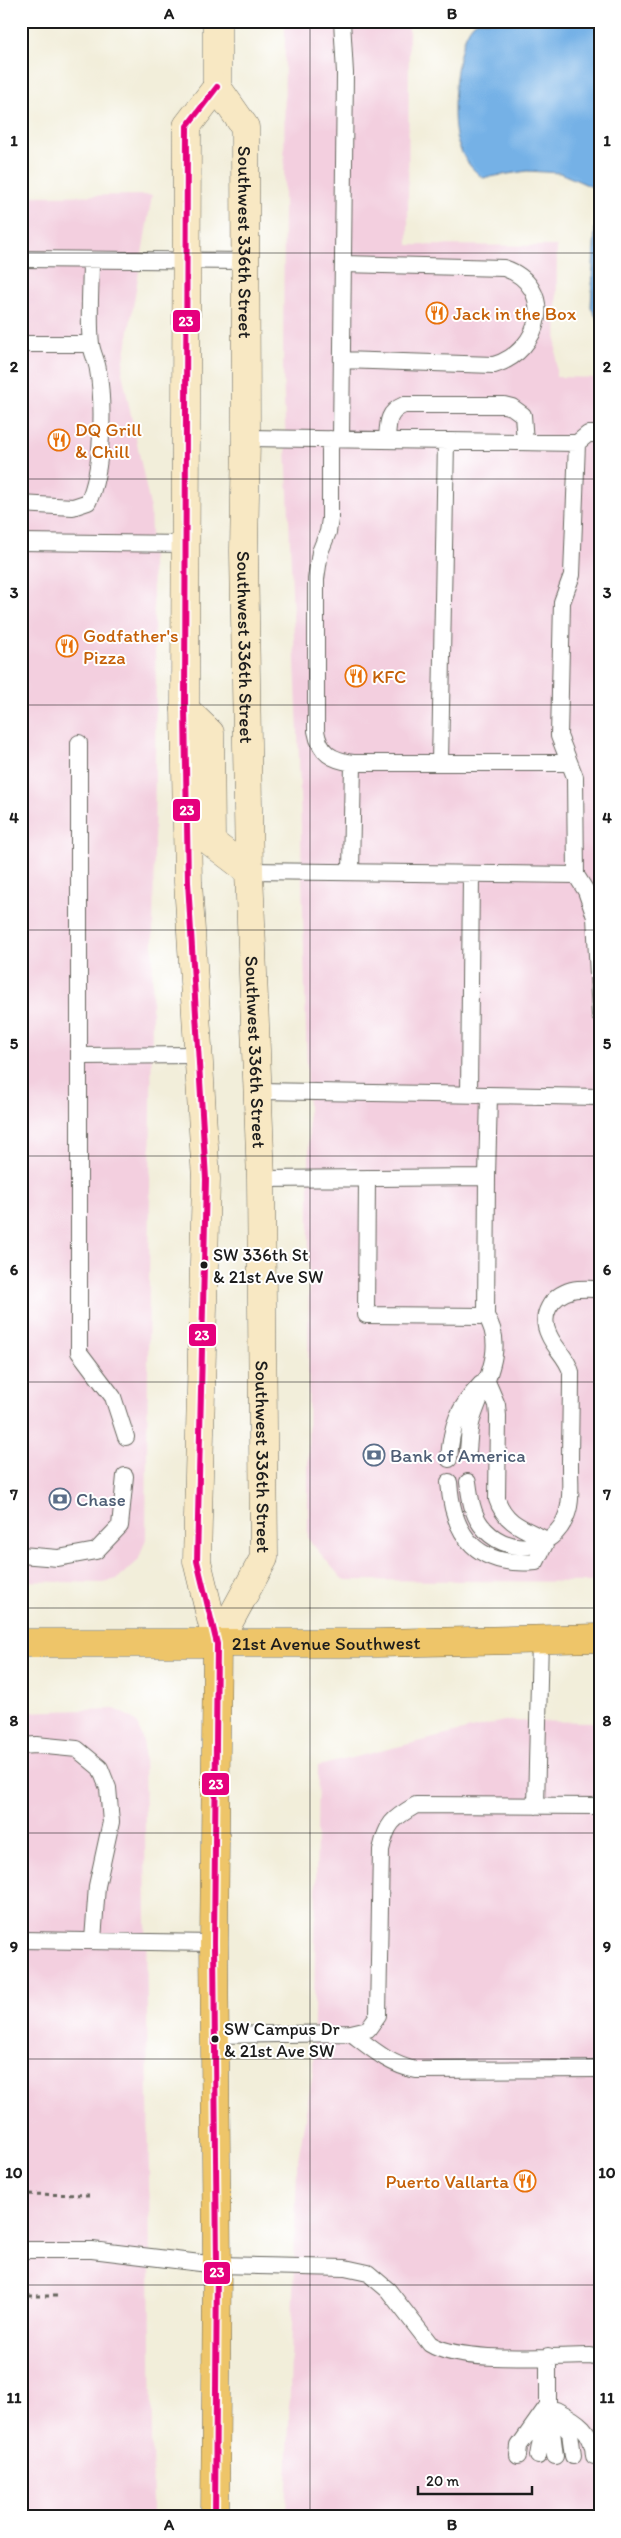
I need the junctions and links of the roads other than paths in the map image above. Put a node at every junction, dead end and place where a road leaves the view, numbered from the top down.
1 (216, 21) edge
2 (342, 21) edge
3 (216, 87) junction
4 (21, 259) edge
5 (91, 260) junction
6 (187, 261) junction
7 (246, 261) junction
8 (343, 264) junction
9 (21, 344) edge
10 (91, 344) junction
11 (342, 360) junction
12 (600, 434) edge
13 (246, 438) junction
14 (335, 440) junction
15 (387, 440) junction
16 (446, 441) junction
17 (525, 442) junction
18 (577, 443) junction
19 (21, 504) edge
20 (21, 542) edge
21 (187, 544) junction
22 (185, 709) junction
23 (79, 743) dead end
24 (353, 763) junction
25 (440, 763) junction
26 (569, 763) junction
27 (249, 871) junction
28 (351, 872) junction
29 (471, 874) junction
30 (576, 875) junction
31 (600, 1016) edge
32 (197, 1055) junction
33 (79, 1056) junction
34 (259, 1091) junction
35 (469, 1095) junction
36 (489, 1095) junction
37 (600, 1097) edge
38 (487, 1177) junction
39 (367, 1178) junction
40 (261, 1179) junction
41 (600, 1289) edge
42 (486, 1316) junction
43 (486, 1379) junction
44 (126, 1437) dead end
45 (468, 1451) dead end
46 (449, 1459) dead end
47 (126, 1476) dead end
48 (449, 1482) dead end
49 (468, 1482) dead end
50 (547, 1540) junction
51 (21, 1555) edge
52 (600, 1638) edge
53 (540, 1639) junction
54 (21, 1643) edge
55 (217, 1644) junction
56 (21, 1746) edge
57 (536, 1806) junction
58 (600, 1806) edge
59 (21, 1940) edge
60 (93, 1940) junction
61 (214, 1943) junction
62 (351, 2033) junction
63 (216, 2034) junction
64 (600, 2069) edge
65 (21, 2250) edge
66 (217, 2265) junction
67 (548, 2356) junction
68 (600, 2359) edge
69 (548, 2405) junction
70 (518, 2456) dead end
71 (538, 2456) dead end
72 (555, 2456) dead end
73 (573, 2456) dead end
74 (594, 2456) dead end
75 (215, 2517) edge

1 - 3 main road
2 - 8 lane
3 - 6 main road
3 - 7 main road, Southwest 336th Street
4 - 5 lane
5 - 6 lane
5 - 10 lane
6 - 7 lane
6 - 21 main road
7 - 13 main road, Southwest 336th Street
8 - 11 lane
8 - 11 lane
9 - 10 lane
10 - 19 lane
11 - 14 lane
12 - 18 lane
13 - 14 lane
13 - 27 main road, Southwest 336th Street
14 - 15 lane
14 - 24 lane
15 - 16 lane
15 - 17 lane
16 - 17 lane
16 - 25 lane
17 - 18 lane
18 - 26 lane
20 - 21 lane
21 - 22 main road
22 - 27 main road
22 - 32 main road
23 - 33 lane
24 - 25 lane
24 - 28 lane
25 - 26 lane
26 - 30 lane
27 - 28 lane
27 - 34 main road, Southwest 336th Street
28 - 29 lane
29 - 30 lane
29 - 35 lane
30 - 31 lane
32 - 33 lane
32 - 55 main road
33 - 44 lane
34 - 35 lane
34 - 40 main road, Southwest 336th Street
35 - 36 lane
36 - 37 lane
36 - 38 lane
38 - 39 lane
38 - 42 lane
39 - 40 lane
39 - 42 lane
40 - 55 main road, Southwest 336th Street
41 - 50 lane
42 - 43 lane
43 - 45 lane
43 - 46 lane
43 - 50 lane
47 - 51 lane
48 - 50 lane
49 - 50 lane
52 - 53 main road, 21st Avenue Southwest
53 - 55 main road, 21st Avenue Southwest
53 - 57 lane
54 - 55 main road, 21st Avenue Southwest
55 - 61 main road
56 - 60 lane
57 - 58 lane
57 - 62 lane
59 - 60 lane
60 - 61 lane
61 - 63 main road
62 - 63 lane
62 - 64 lane
63 - 66 main road
65 - 66 lane
66 - 67 lane
66 - 75 main road
67 - 68 lane
67 - 69 lane
69 - 70 lane
69 - 71 lane
69 - 72 lane
69 - 73 lane
69 - 74 lane

